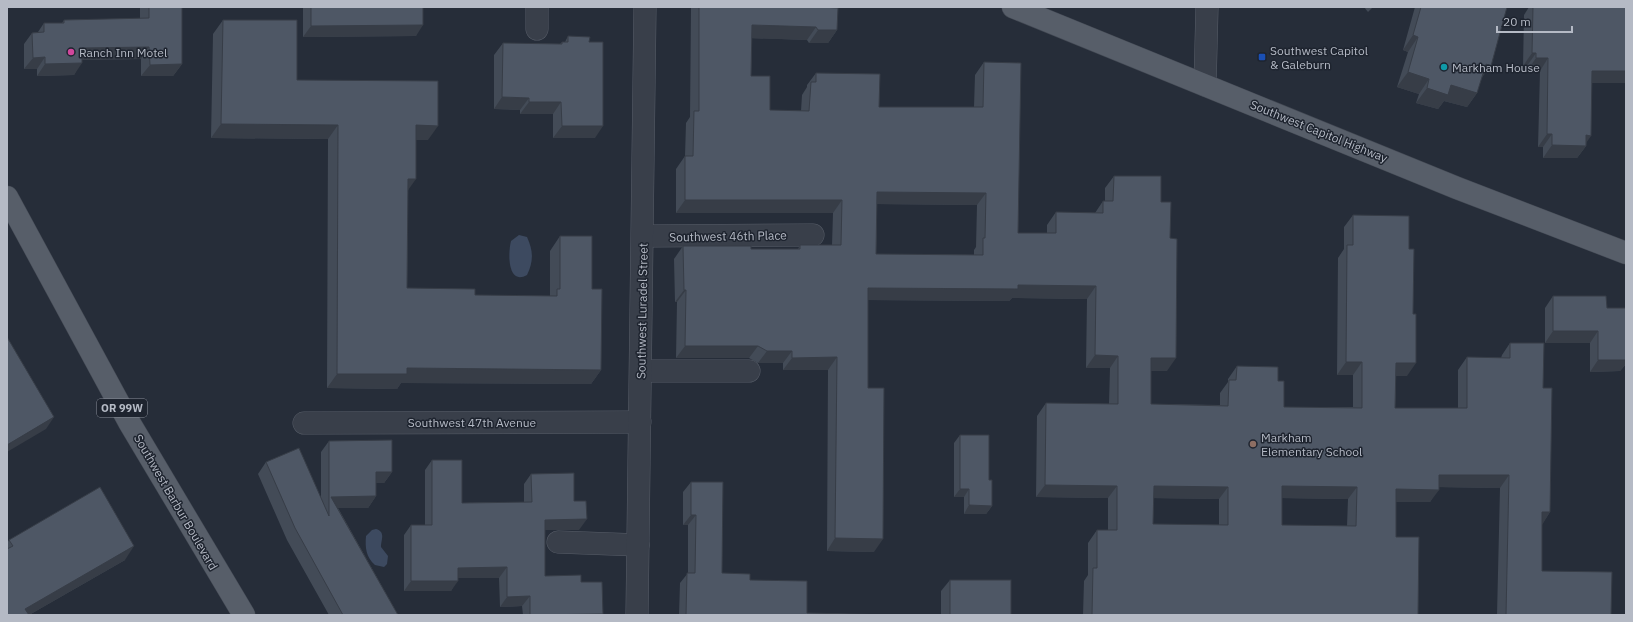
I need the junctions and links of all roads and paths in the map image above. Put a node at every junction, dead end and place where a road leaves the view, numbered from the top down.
1 (537, 7) edge
2 (645, 7) edge
3 (1013, 7) edge
4 (1207, 7) edge
5 (536, 29) dead end
6 (1205, 85) junction
7 (7, 197) edge
8 (813, 234) dead end
9 (643, 236) junction
10 (1626, 254) edge
11 (641, 371) junction
12 (749, 371) dead end
13 (640, 422) junction
14 (304, 423) dead end
15 (558, 542) dead end
16 (638, 545) junction
17 (244, 615) edge
18 (637, 615) edge

1 - 5 street
2 - 9 street, Southwest Luradel Street
3 - 6 main road, Southwest Capitol Highway
4 - 6 street
6 - 10 main road, Southwest Capitol Highway
7 - 17 main road, Southwest Barbur Boulevard / OR 99W
8 - 9 street, Southwest 46th Place
9 - 11 street, Southwest Luradel Street
11 - 12 street
11 - 13 street, Southwest Luradel Street
13 - 14 street, Southwest 47th Avenue
13 - 16 street, Southwest Luradel Street
15 - 16 street
16 - 18 street, Southwest Luradel Street

